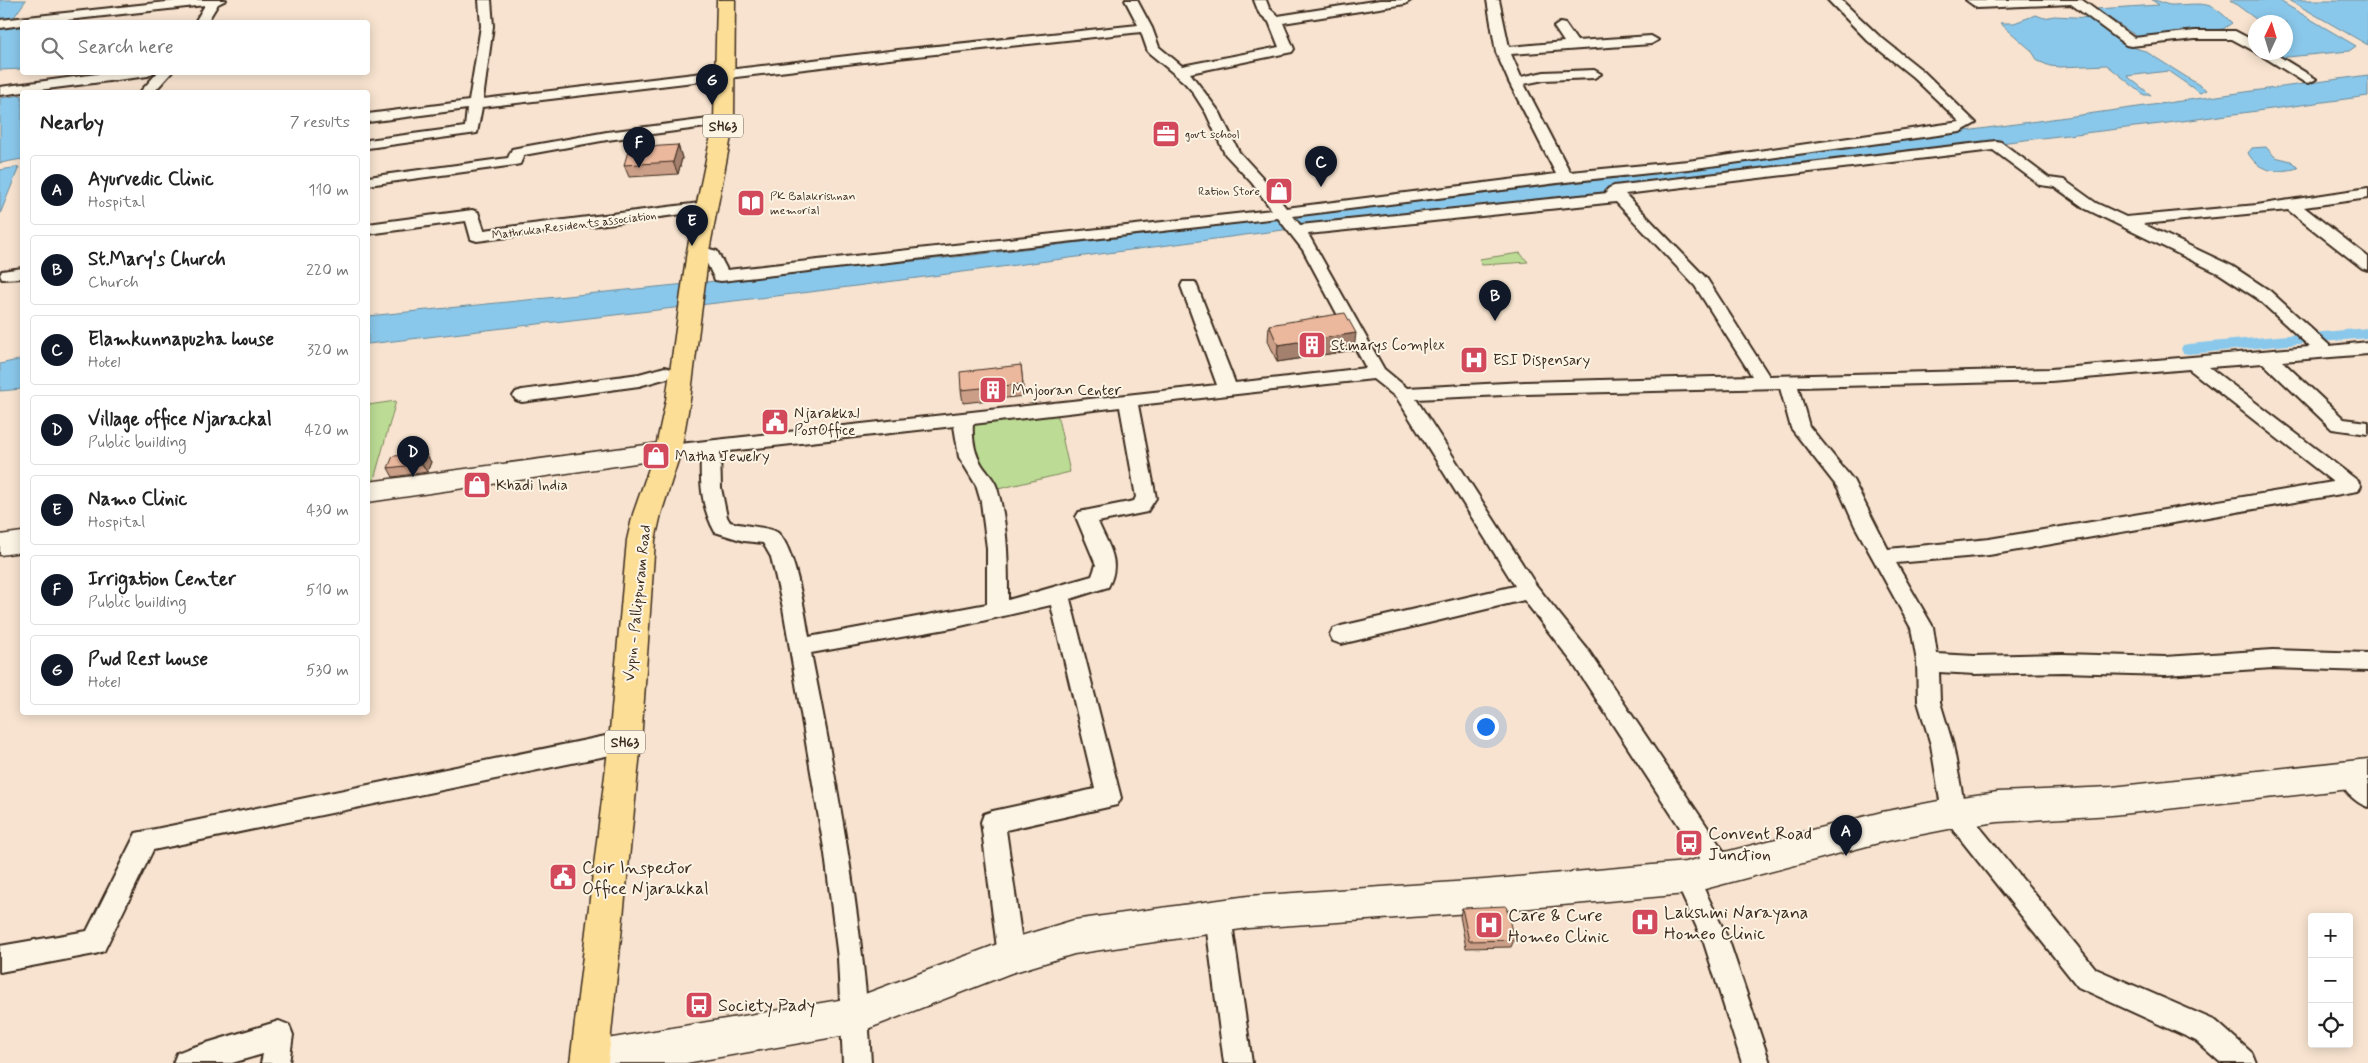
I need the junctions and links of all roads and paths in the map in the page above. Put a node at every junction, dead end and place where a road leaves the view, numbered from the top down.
1 (220, 0) edge
2 (485, 0) edge
3 (726, 0) edge
4 (1131, 0) edge
5 (1260, 0) edge
6 (1404, 0) edge
7 (1493, 0) edge
8 (1834, 0) edge
9 (1972, 0) edge
10 (214, 1) edge
11 (1387, 1) edge
12 (70, 3) dead end
13 (66, 16) junction
14 (33, 20) edge
15 (202, 20) edge
16 (1275, 20) junction
17 (20, 22) edge
18 (0, 24) edge
19 (1146, 28) junction
20 (1560, 28) dead end
21 (1652, 40) dead end
22 (2248, 43) edge
23 (1570, 45) junction
24 (1503, 51) junction
25 (2276, 60) edge
26 (1179, 71) junction
27 (725, 74) junction
28 (1594, 74) dead end
29 (125, 75) edge
30 (163, 75) edge
31 (2309, 79) dead end
32 (1516, 82) junction
33 (149, 90) edge
34 (0, 91) edge
35 (475, 104) junction
36 (370, 118) edge
37 (724, 121) junction
38 (370, 144) edge
39 (1565, 177) junction
40 (370, 181) edge
41 (2368, 193) edge
42 (1618, 197) junction
43 (2291, 205) junction
44 (708, 207) junction
45 (1283, 213) junction
46 (2126, 221) junction
47 (370, 229) edge
48 (698, 250) junction
49 (1310, 250) junction
50 (2368, 265) edge
51 (1189, 286) dead end
52 (2314, 341) junction
53 (2368, 348) edge
54 (2266, 356) junction
55 (2191, 362) junction
56 (1377, 373) junction
57 (665, 374) dead end
58 (1787, 381) junction
59 (1764, 382) junction
60 (1228, 389) junction
61 (1403, 394) junction
62 (522, 396) dead end
63 (1128, 400) junction
64 (964, 420) junction
65 (2368, 428) edge
66 (711, 447) junction
67 (668, 451) junction
68 (370, 492) edge
69 (20, 542) edge
70 (0, 545) edge
71 (1882, 557) junction
72 (1529, 591) junction
73 (1059, 596) junction
74 (998, 610) junction
75 (1340, 635) dead end
76 (799, 647) junction
77 (1928, 662) junction
78 (2368, 662) edge
79 (625, 742) junction
80 (2361, 782) edge
81 (1954, 813) junction
82 (1722, 870) junction
83 (1686, 878) junction
84 (1218, 916) junction
85 (1012, 956) junction
86 (0, 959) edge
87 (856, 1015) junction
88 (589, 1062) edge
89 (187, 1063) edge
90 (275, 1063) edge
91 (857, 1063) edge
92 (1238, 1063) edge
93 (1756, 1063) edge
94 (2242, 1063) edge

1 - 10 street
2 - 35 street
3 - 27 main road, Vypin - Pallippuram Road / SH63
4 - 19 street
5 - 16 street
6 - 11 street
7 - 24 street
8 - 39 street
9 - 22 street
10 - 13 street
10 - 15 street
11 - 16 street
12 - 13 street
13 - 14 street
16 - 26 street
17 - 18 street
19 - 26 street
19 - 27 street
20 - 23 street
21 - 23 street
23 - 24 street
24 - 32 street
25 - 31 street
26 - 45 street
27 - 35 street
27 - 37 main road, Vypin - Pallippuram Road / SH63
28 - 32 street
29 - 34 street
30 - 33 street
32 - 39 street
35 - 36 street
35 - 38 street
37 - 40 street
37 - 44 main road, Vypin - Pallippuram Road / SH63
39 - 45 street
41 - 43 street
42 - 46 street
42 - 49 street
42 - 59 street
43 - 46 street
43 - 50 street
44 - 47 street, Mathruka Residents association
44 - 48 main road, Vypin - Pallippuram Road / SH63
45 - 48 street
45 - 49 street
46 - 52 street
48 - 67 main road, Vypin - Pallippuram Road / SH63
49 - 56 street
51 - 60 street
52 - 53 street
52 - 54 street
54 - 55 street
54 - 65 street
55 - 58 street
55 - 71 street
56 - 60 street
56 - 61 street
57 - 62 street
58 - 59 street
58 - 71 street
59 - 61 street
60 - 63 street
61 - 72 street
63 - 64 street
63 - 73 street
64 - 66 street
64 - 74 street
66 - 67 street
66 - 76 street
67 - 68 street
67 - 79 main road, Vypin - Pallippuram Road / SH63
69 - 70 street
71 - 77 street
72 - 75 street
72 - 82 street
73 - 74 street
73 - 85 street
74 - 76 street
76 - 87 street
77 - 78 street
77 - 81 street
79 - 86 street
79 - 88 main road, Vypin - Pallippuram Road / SH63
80 - 81 street
81 - 82 street
81 - 94 street
82 - 83 street
83 - 84 street
83 - 93 street
84 - 85 street
84 - 92 street
85 - 87 street
87 - 88 street
87 - 91 street
89 - 90 street

